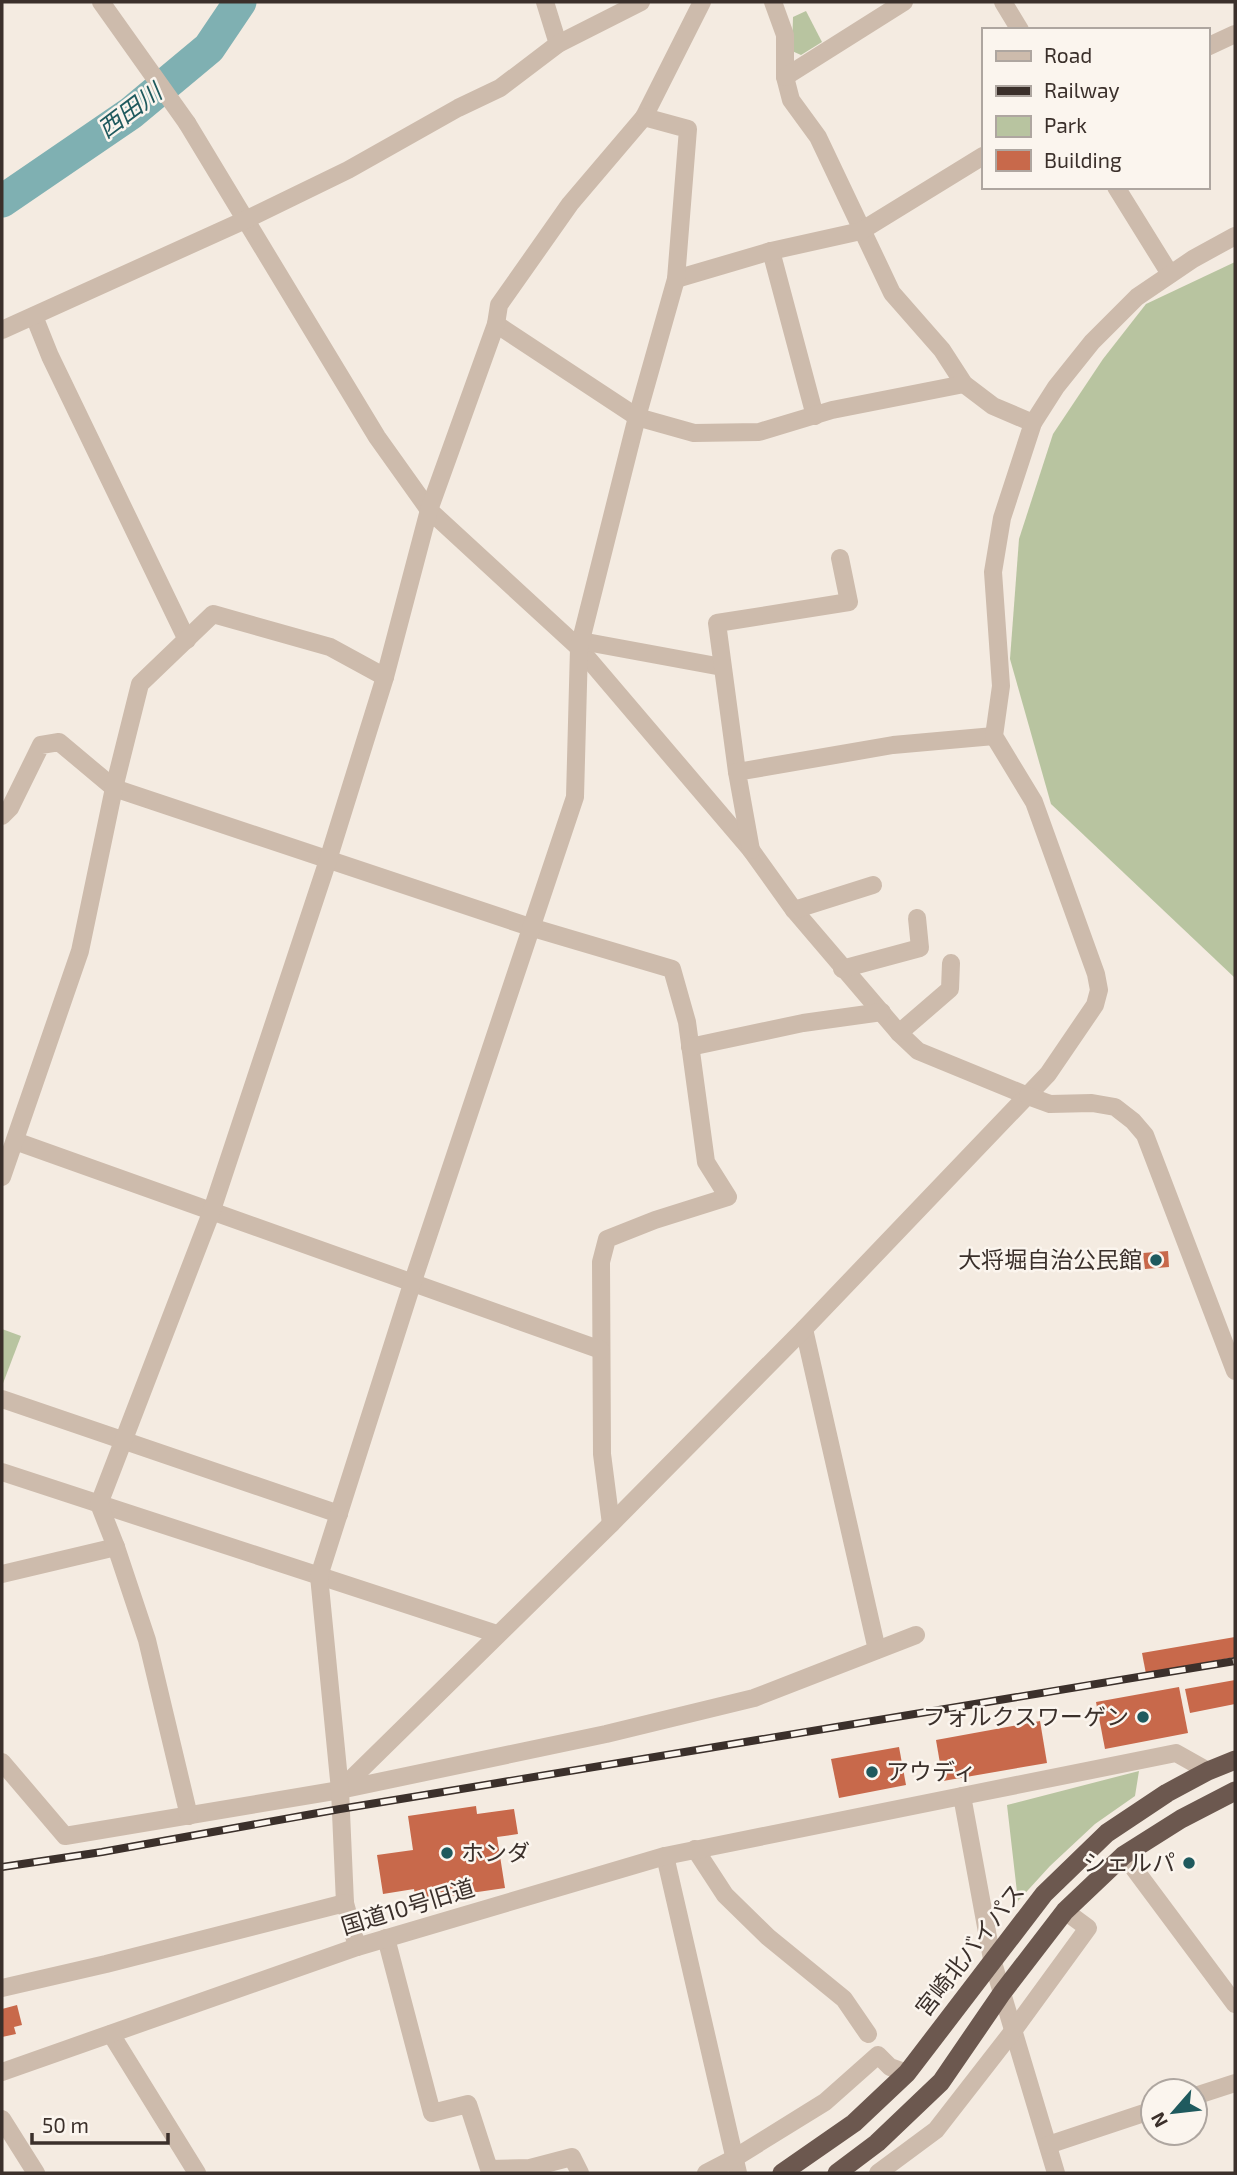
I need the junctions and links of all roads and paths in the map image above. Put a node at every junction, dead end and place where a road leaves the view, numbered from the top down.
1 (102, 2) edge
2 (545, 2) edge
3 (641, 2) edge
4 (702, 2) edge
5 (773, 2) edge
6 (1003, 2) edge
7 (898, 3) edge
8 (1019, 28) edge
9 (1235, 34) edge
10 (558, 44) junction
11 (1209, 46) edge
12 (785, 77) junction
13 (644, 117) junction
14 (982, 157) edge
15 (1117, 189) edge
16 (245, 220) junction
17 (861, 231) junction
18 (1235, 236) edge
19 (771, 251) junction
20 (1170, 274) junction
21 (676, 279) junction
22 (34, 316) junction
23 (496, 324) junction
24 (2, 330) edge
25 (964, 384) junction
26 (815, 416) junction
27 (637, 417) junction
28 (1033, 423) junction
29 (429, 510) junction
30 (840, 558) dead end
31 (187, 640) junction
32 (580, 644) junction
33 (722, 667) junction
34 (385, 677) junction
35 (994, 736) junction
36 (737, 772) junction
37 (114, 788) junction
38 (2, 816) edge
39 (751, 850) junction
40 (328, 860) junction
41 (873, 885) dead end
42 (794, 910) junction
43 (917, 918) dead end
44 (530, 927) junction
45 (951, 963) dead end
46 (842, 970) junction
47 (882, 1012) junction
48 (899, 1033) junction
49 (690, 1047) junction
50 (1028, 1096) junction
51 (15, 1141) junction
52 (2, 1177) edge
53 (211, 1213) junction
54 (413, 1281) junction
55 (804, 1329) junction
56 (601, 1350) junction
57 (1235, 1371) edge
58 (2, 1399) edge
59 (123, 1440) junction
60 (2, 1472) edge
61 (99, 1504) junction
62 (339, 1514) junction
63 (611, 1524) junction
64 (117, 1547) junction
65 (2, 1574) edge
66 (319, 1576) junction
67 (497, 1634) junction
68 (916, 1635) dead end
69 (877, 1650) junction
70 (1235, 1760) edge
71 (2, 1762) edge
72 (1208, 1771) junction
73 (340, 1790) junction
74 (1233, 1792) edge
75 (962, 1796) junction
76 (189, 1816) junction
77 (695, 1849) junction
78 (1124, 1855) junction
79 (665, 1856) junction
80 (345, 1903) junction
81 (1065, 1911) junction
82 (386, 1938) junction
83 (358, 1947) junction
84 (992, 1959) junction
85 (2, 1988) edge
86 (1002, 1993) junction
87 (1235, 2004) edge
88 (1013, 2031) junction
89 (111, 2034) junction
90 (868, 2034) dead end
91 (2, 2072) edge
92 (907, 2073) junction
93 (1235, 2082) edge
94 (1209, 2091) edge
95 (1139, 2115) edge
96 (2, 2119) edge
97 (1048, 2145) junction
98 (735, 2166) edge
99 (36, 2173) edge
100 (197, 2173) edge
101 (580, 2173) edge
102 (706, 2173) edge
103 (782, 2173) edge
104 (837, 2173) edge
105 (878, 2173) edge
106 (1056, 2173) edge

1 - 16 street
2 - 10 street
3 - 10 street
4 - 13 street
5 - 12 street
6 - 8 street
7 - 12 street
9 - 11 street
10 - 16 street
12 - 17 street
13 - 21 street
13 - 23 street
14 - 17 street
15 - 20 street
16 - 22 street
16 - 29 street
17 - 19 street
17 - 25 street
18 - 20 street
19 - 21 street
19 - 26 street
20 - 28 street
21 - 27 street
22 - 24 street
22 - 31 street
23 - 27 street
23 - 29 street
25 - 26 street
25 - 28 street
26 - 27 street
27 - 32 street
28 - 35 street
29 - 32 street
29 - 34 street
30 - 33 street
31 - 34 street
31 - 37 street
32 - 33 street
32 - 39 street
32 - 44 street
33 - 36 street
34 - 40 street
35 - 36 street
35 - 50 street
36 - 39 street
37 - 38 street
37 - 40 street
37 - 51 street
39 - 42 street
40 - 44 street
40 - 53 street
41 - 42 street
42 - 46 street
43 - 46 street
44 - 49 street
44 - 54 street
45 - 48 street
46 - 47 street
47 - 48 street
47 - 49 street
48 - 50 street
49 - 56 street
50 - 55 street
50 - 57 street
51 - 52 street
51 - 53 street
53 - 54 street
53 - 59 street
54 - 56 street
54 - 62 street
55 - 63 street
55 - 69 street
56 - 63 street
58 - 59 street
59 - 61 street
59 - 62 street
60 - 61 street
61 - 64 street
61 - 66 street
62 - 66 street
63 - 67 street
64 - 65 street
64 - 76 street
66 - 67 street
66 - 73 street
67 - 73 street
68 - 69 street
69 - 73 street
70 - 72 highway, 宮崎北バイパス
71 - 76 street
72 - 75 street, 国道10号旧道
72 - 84 highway, 宮崎北バイパス
73 - 76 street
73 - 80 street
74 - 78 highway
75 - 77 street, 国道10号旧道
75 - 84 street
77 - 79 street, 国道10号旧道
77 - 90 street
78 - 81 highway
78 - 87 street
79 - 82 street, 国道10号旧道
79 - 98 street
80 - 83 street
80 - 85 street
81 - 86 highway
81 - 88 street
82 - 83 street, 国道10号旧道
82 - 101 street
83 - 89 street, 国道10号旧道
84 - 86 street
84 - 92 highway, 宮崎北バイパス
86 - 88 street
86 - 104 highway
88 - 97 street
88 - 105 street
89 - 91 street, 国道10号旧道
89 - 100 street
92 - 98 street
92 - 103 highway, 宮崎北バイパス
93 - 94 street
95 - 97 street
96 - 99 street
97 - 106 street
98 - 102 street

